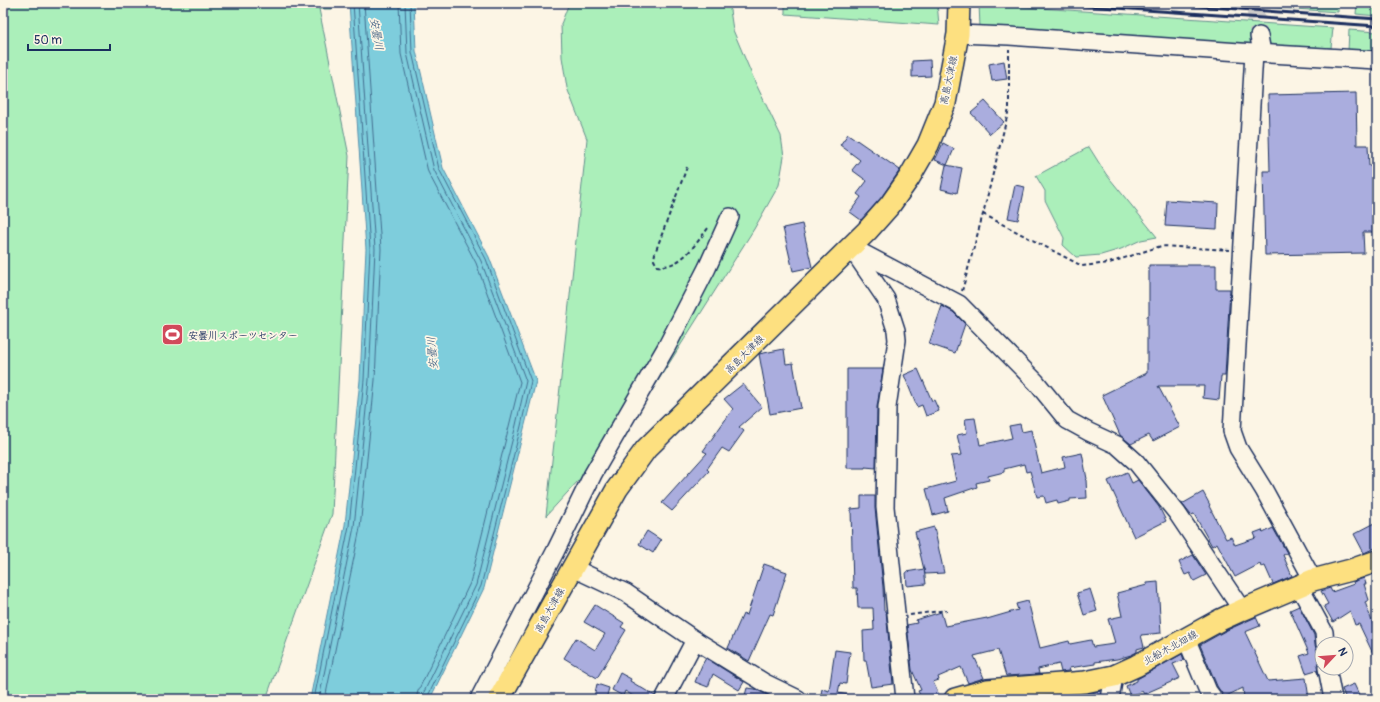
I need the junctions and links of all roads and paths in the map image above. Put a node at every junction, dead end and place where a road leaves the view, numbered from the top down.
1 (959, 3) edge
2 (958, 34) junction
3 (1009, 36) junction
4 (1259, 36) tunnel mouth
5 (1258, 53) junction
6 (1377, 60) edge
7 (687, 167) dead end
8 (983, 214) junction
9 (730, 218) dead end
10 (710, 226) dead end
11 (851, 247) junction
12 (1242, 251) junction
13 (959, 304) junction
14 (1377, 561) edge
15 (573, 568) junction
16 (1306, 583) junction
17 (947, 610) dead end
18 (1242, 610) junction
19 (897, 617) junction
20 (1324, 636) edge
21 (1186, 638) junction
22 (695, 640) junction
23 (1114, 676) junction
24 (1329, 676) edge
25 (480, 699) edge
26 (499, 699) edge
27 (664, 699) edge
28 (798, 699) edge
29 (905, 699) edge
30 (955, 699) edge
31 (1110, 699) edge
32 (1214, 699) edge
33 (1333, 699) edge

1 - 2 main road, 高島大津線
2 - 3 street
2 - 11 main road, 高島大津線
3 - 5 street
3 - 8 path
4 - 5 street
5 - 6 street
5 - 12 street
7 - 10 path
8 - 12 path
8 - 13 path
9 - 25 street
11 - 13 street
11 - 15 main road, 高島大津線
11 - 19 street
12 - 16 street
13 - 18 street
14 - 16 main road, 北船木北畑線
15 - 22 street
15 - 26 main road, 高島大津線
16 - 18 main road, 北船木北畑線
16 - 20 street
17 - 19 path
18 - 21 main road, 北船木北畑線
19 - 29 street
21 - 23 main road, 北船木北畑線
21 - 32 street
22 - 27 street
22 - 28 street
23 - 30 main road, 北船木北畑線
23 - 31 street
24 - 33 street

